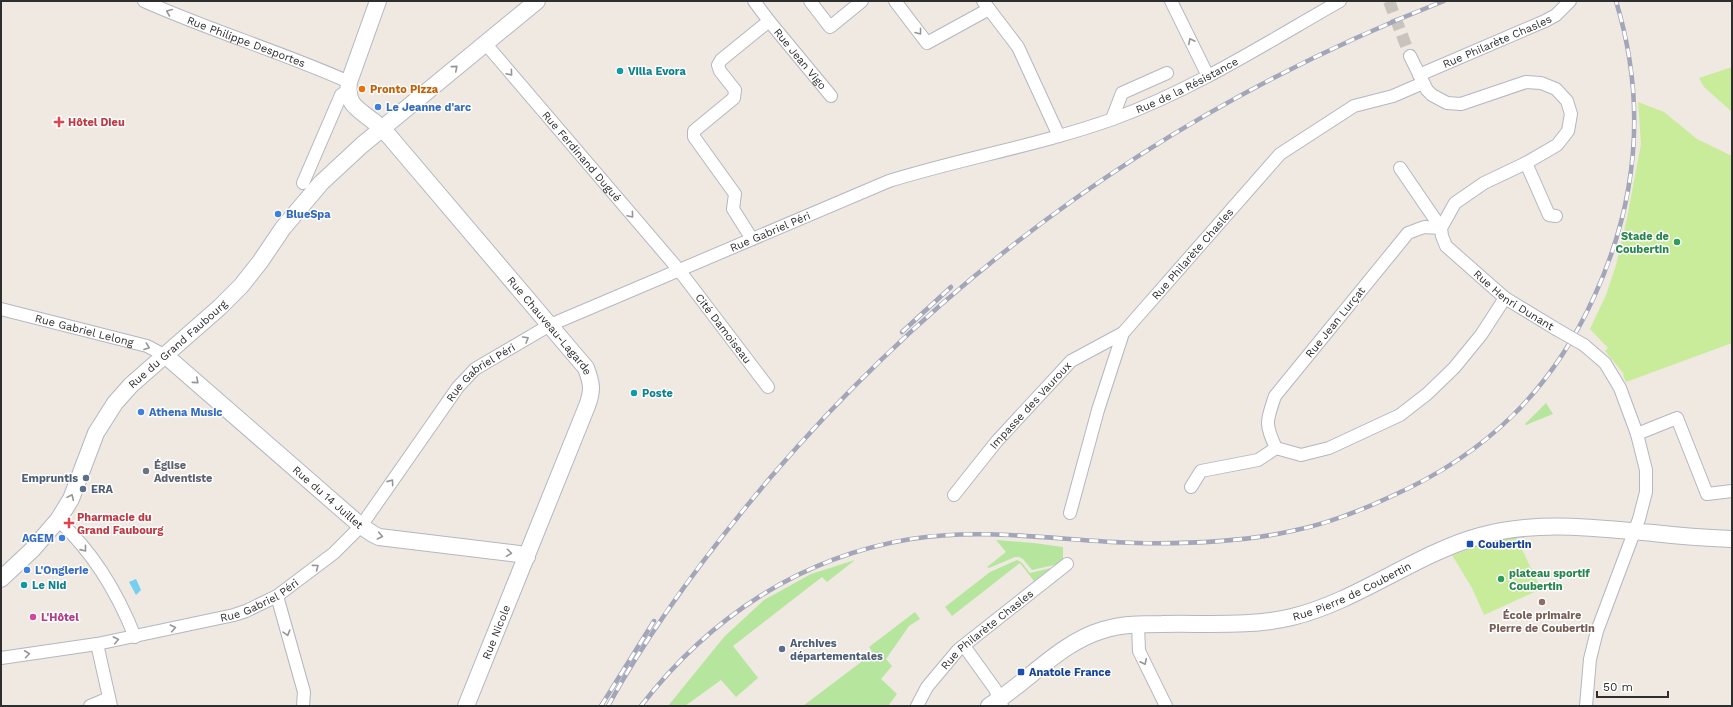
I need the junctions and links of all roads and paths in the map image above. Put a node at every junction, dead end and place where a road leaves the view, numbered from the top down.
1 (144, 1) edge
2 (378, 1) edge
3 (537, 1) edge
4 (754, 1) edge
5 (810, 1) edge
6 (862, 1) edge
7 (896, 1) edge
8 (1171, 1) edge
9 (1340, 1) edge
10 (1570, 1) edge
11 (986, 5) edge
12 (769, 21) junction
13 (485, 43) junction
14 (1410, 56) tunnel mouth
15 (1167, 73) dead end
16 (1208, 76) junction
17 (1421, 79) junction
18 (348, 86) junction
19 (831, 96) dead end
20 (360, 112) junction
21 (1112, 119) junction
22 (382, 128) junction
23 (1059, 136) junction
24 (366, 142) junction
25 (1022, 145) joint
26 (1526, 163) junction
27 (1400, 168) dead end
28 (303, 183) dead end
29 (1556, 216) dead end
30 (1441, 228) junction
31 (752, 239) junction
32 (679, 270) junction
33 (1505, 298) junction
34 (1, 309) edge
35 (550, 325) junction
36 (1123, 333) junction
37 (166, 356) junction
38 (768, 387) dead end
39 (1638, 434) junction
40 (1276, 448) junction
41 (1191, 487) dead end
42 (1732, 491) edge
43 (954, 495) dead end
44 (1070, 513) dead end
45 (58, 520) junction
46 (361, 526) junction
47 (1634, 531) junction
48 (1732, 539) edge
49 (527, 557) junction
50 (1067, 564) dead end
51 (1, 579) edge
52 (277, 596) junction
53 (1138, 624) junction
54 (135, 637) junction
55 (97, 644) junction
56 (964, 646) junction
57 (1, 658) edge
58 (110, 702) edge
59 (996, 704) edge
60 (90, 706) edge
61 (302, 706) edge
62 (466, 706) edge
63 (917, 706) edge
64 (1166, 706) edge
65 (1586, 706) edge

18 -> 1 street, Rue Philippe Desportes
2 - 18 main road
3 - 13 main road, Rue du Grand Faubourg
4 - 12 street, Rue Jean Vigo
5 - 6 street
7 -> 11 street
16 -> 8 street
9 - 16 street, Rue de la Résistance
10 - 17 street, Rue Philarète Chasles
11 - 23 street
12 - 19 street, Rue Jean Vigo
12 - 31 street, Rue Jean Vigo
22 -> 13 main road, Rue du Grand Faubourg
13 -> 32 street, Rue Ferdinand Dugué
14 - 17 street
15 - 21 street
16 - 21 street, Rue de la Résistance
17 - 26 street
17 - 36 street, Rue Philarète Chasles
18 - 20 main road
18 - 28 street
20 - 22 main road, Rue Chauveau-Lagarde
20 - 24 main road
21 - 23 street, Rue de la Résistance
22 - 24 main road, Rue du Grand Faubourg
22 - 35 main road, Rue Chauveau-Lagarde
23 - 25 street, Rue de la Résistance
24 - 37 main road, Rue du Grand Faubourg
25 - 31 street, Rue Gabriel Péri
26 - 29 street
26 - 30 street
27 - 30 street, Rue Henri Dunant
30 - 33 street, Rue Henri Dunant
30 - 40 street, Rue Jean Lurçat
31 - 32 street, Rue Gabriel Péri
32 - 35 street, Rue Gabriel Péri
32 - 38 street, Cité Damoiseau
33 - 39 street, Rue Henri Dunant, bridge
33 - 40 street
34 -> 37 street, Rue Gabriel Lelong
46 -> 35 street, Rue Gabriel Péri
35 - 49 main road, Rue Chauveau-Lagarde
36 - 43 street, Impasse des Vauroux
36 - 44 street, Rue Philarète Chasles
45 -> 37 main road, Rue du Grand Faubourg
37 -> 46 main road, Rue du 14 Juillet
39 - 42 street
39 - 47 street, Rue Henri Dunant
40 - 41 street
45 - 51 main road, Rue du Grand Faubourg
45 -> 54 street
46 -> 49 main road, Rue du 14 Juillet
52 -> 46 street, Rue Gabriel Péri
47 - 48 main road, Rue Pierre de Coubertin
47 - 53 main road, Rue Pierre de Coubertin
47 - 65 street, Rue Henri Dunant
49 - 62 main road, Rue Nicole
50 - 56 street, Rue Philarète Chasles
54 -> 52 street, Rue Gabriel Péri
52 -> 61 street
53 - 59 main road, Rue Pierre de Coubertin
53 -> 64 street
55 -> 54 street, Rue Gabriel Péri
57 -> 55 street, Rue Gabriel Péri
55 - 58 street
56 - 59 street
56 - 63 street, Rue Philarète Chasles
58 - 60 street

